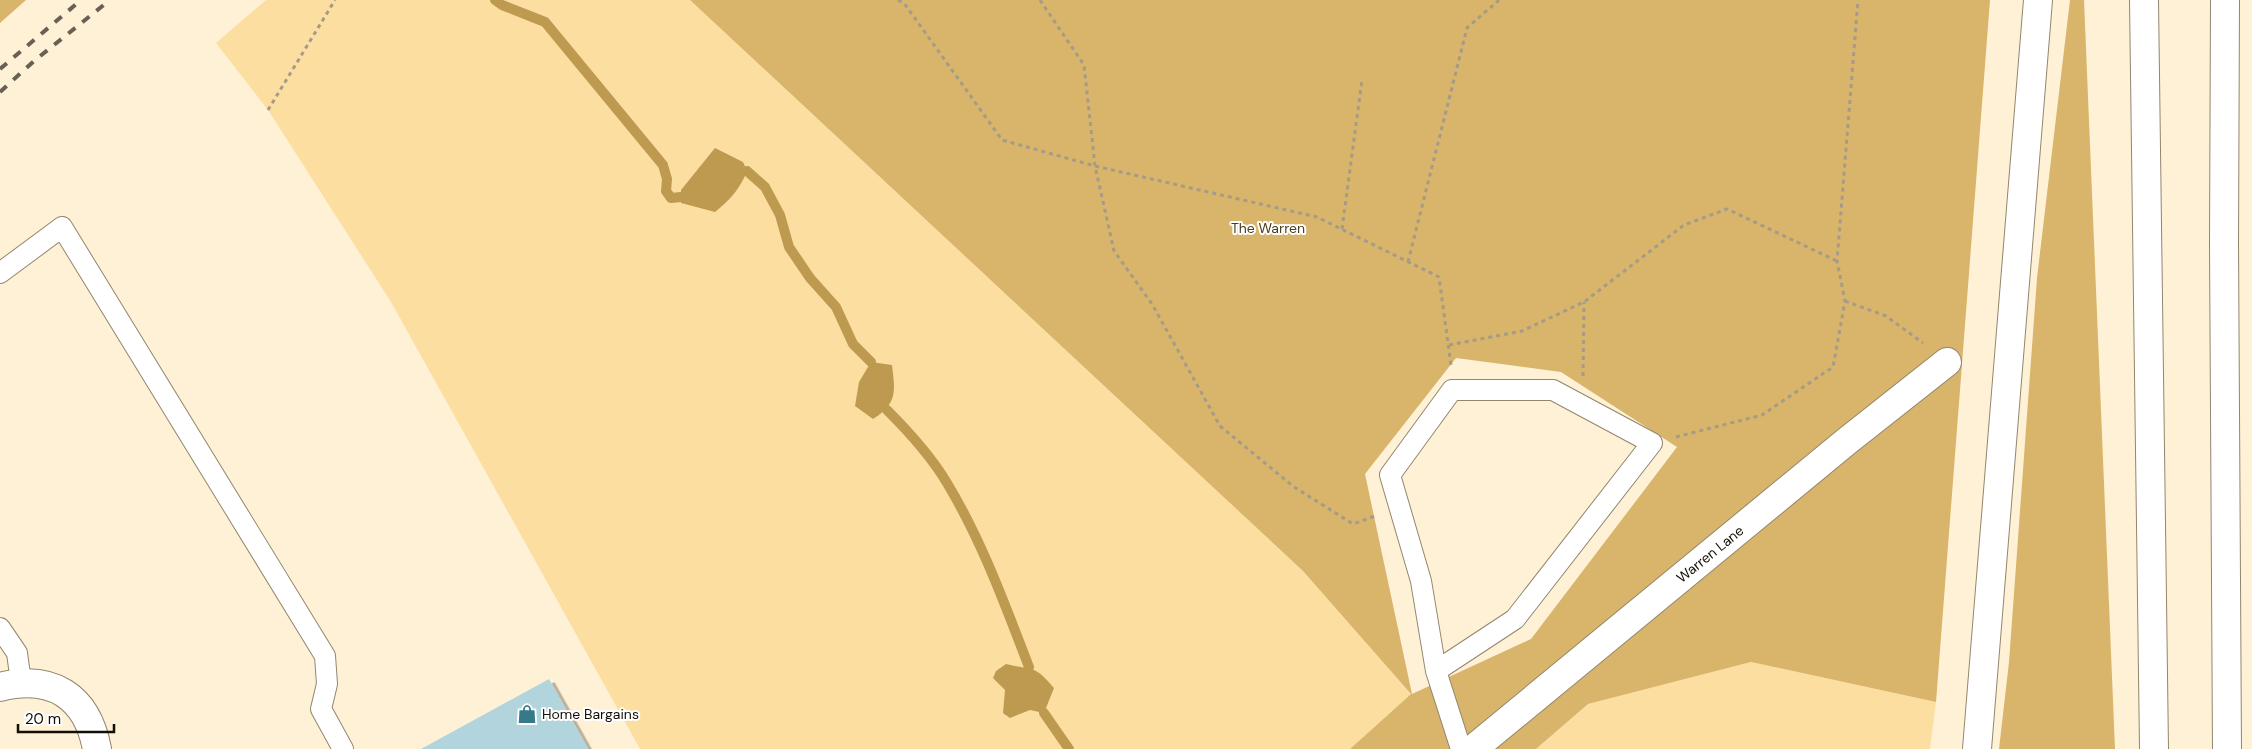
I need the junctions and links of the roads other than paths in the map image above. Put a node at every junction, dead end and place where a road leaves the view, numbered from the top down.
1 (2038, 0) edge
2 (2144, 0) edge
3 (2225, 0) edge
4 (0, 273) edge
5 (1948, 362) road end
6 (0, 628) edge
7 (1436, 671) junction
8 (10, 684) edge
9 (97, 749) edge
10 (343, 749) edge
11 (1461, 749) edge
12 (1474, 749) edge
13 (1977, 749) edge
14 (2154, 749) edge
15 (2227, 749) edge

1 - 13 main road
2 - 14 main road
3 - 15 main road
4 - 10 lane
5 - 12 main road, Warren Lane
6 - 8 lane
7 - 7 lane
7 - 11 lane
8 - 9 main road

